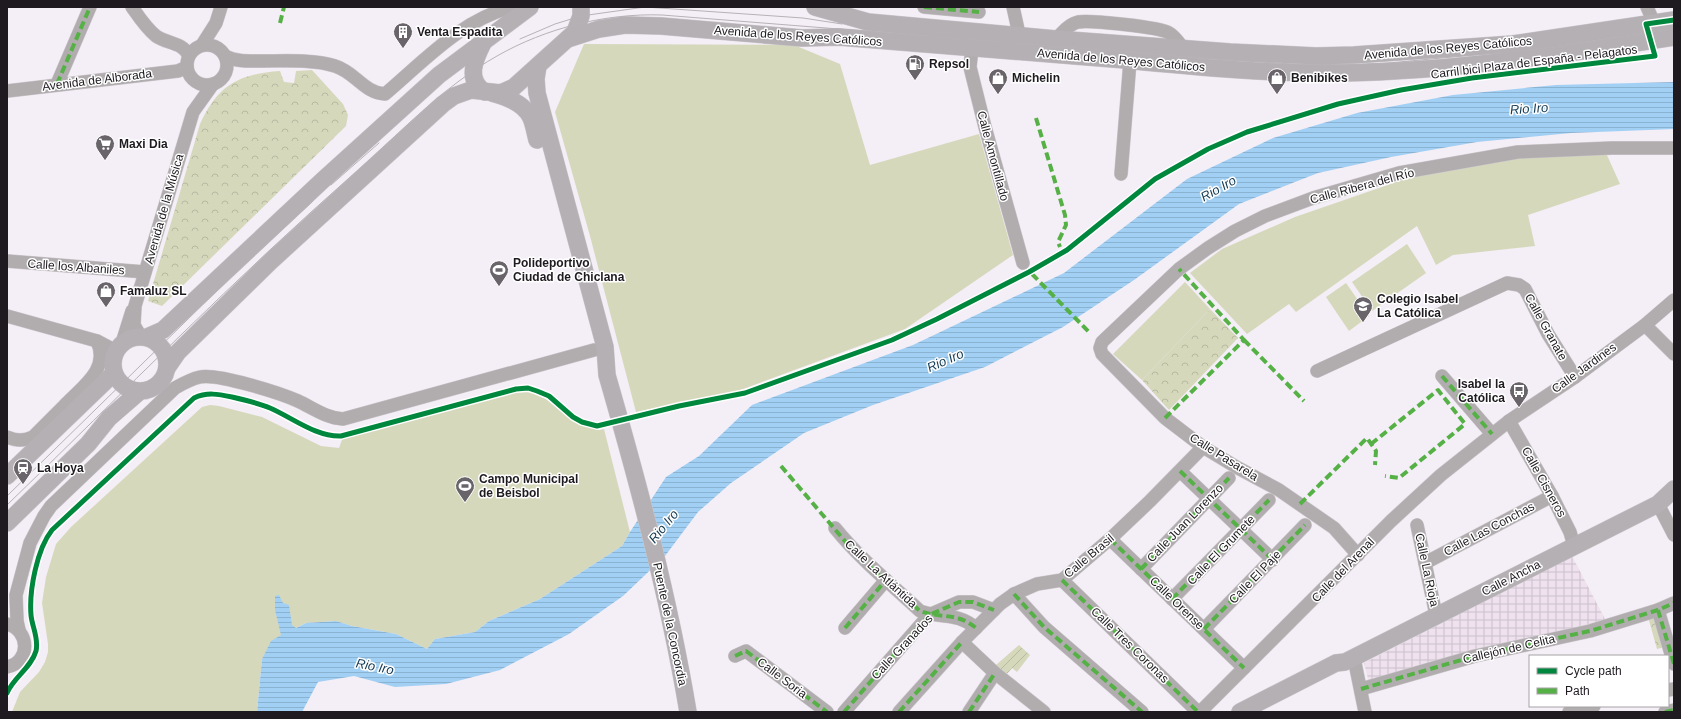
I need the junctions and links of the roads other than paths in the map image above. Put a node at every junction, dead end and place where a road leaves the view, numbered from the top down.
1 (90, 7) edge
2 (132, 7) edge
3 (221, 7) edge
4 (512, 7) edge
5 (530, 7) edge
6 (581, 7) edge
7 (815, 7) edge
8 (924, 7) edge
9 (1013, 7) edge
10 (979, 12) dead end
11 (1674, 12) edge
12 (854, 13) edge
13 (1652, 16) edge
14 (1674, 20) edge
15 (216, 24) junction
16 (1019, 34) junction
17 (1674, 37) edge
18 (568, 39) junction
19 (484, 41) junction
20 (202, 45) junction
21 (972, 48) junction
22 (222, 52) junction
23 (1130, 61) junction
24 (538, 66) junction
25 (189, 67) junction
26 (57, 84) junction
27 (213, 84) junction
28 (7, 91) edge
29 (487, 92) junction
30 (193, 112) junction
31 (1674, 148) edge
32 (1121, 174) dead end
33 (7, 261) edge
34 (1022, 263) dead end
35 (145, 272) junction
36 (1674, 300) edge
37 (135, 306) junction
38 (7, 316) edge
39 (1645, 324) junction
40 (144, 337) junction
41 (97, 341) junction
42 (119, 347) junction
43 (1100, 348) joint
44 (594, 350) junction
45 (1674, 354) edge
46 (167, 368) junction
47 (1317, 371) dead end
48 (114, 373) junction
49 (607, 375) junction
50 (1442, 376) dead end
51 (1575, 376) junction
52 (139, 392) junction
53 (86, 400) junction
54 (66, 404) junction
55 (1509, 420) junction
56 (1492, 434) junction
57 (11, 438) edge
58 (1203, 447) junction
59 (1180, 471) junction
60 (7, 476) edge
61 (1229, 478) dead end
62 (1674, 489) edge
63 (1552, 496) junction
64 (1210, 500) junction
65 (1269, 500) dead end
66 (1658, 504) junction
67 (7, 523) edge
68 (1417, 524) dead end
69 (1305, 525) dead end
70 (835, 528) dead end
71 (1241, 529) junction
72 (1674, 535) edge
73 (1110, 539) junction
74 (1574, 546) junction
75 (1358, 555) junction
76 (1273, 560) junction
77 (1425, 563) junction
78 (1140, 569) junction
79 (886, 580) junction
80 (1062, 580) junction
81 (1014, 594) junction
82 (16, 595) junction
83 (1172, 599) junction
84 (1674, 603) edge
85 (7, 610) edge
86 (994, 610) junction
87 (1658, 610) junction
88 (930, 614) junction
89 (1436, 615) junction
90 (7, 624) edge
91 (844, 628) dead end
92 (976, 628) junction
93 (1204, 629) junction
94 (19, 630) junction
95 (962, 642) junction
96 (736, 656) dead end
97 (1349, 660) junction
98 (1674, 664) edge
99 (8, 668) edge
100 (1244, 668) junction
101 (995, 673) junction
102 (1361, 689) junction
103 (1590, 707) edge
104 (1674, 710) edge
105 (688, 712) edge
106 (827, 712) edge
107 (844, 712) edge
108 (899, 712) edge
109 (969, 712) edge
110 (1044, 712) edge
111 (1142, 712) edge
112 (1199, 712) edge
113 (1240, 712) edge
114 (1261, 712) edge
115 (1365, 712) edge
116 (1569, 712) edge
117 (1665, 712) edge

1 - 26 street
2 - 25 street
3 - 15 street
4 - 22 street
5 - 19 main road
6 - 18 main road
7 - 12 main road, Avenida de los Reyes Católicos
8 - 10 street
9 - 16 street
11 - 13 street
12 - 16 main road, Avenida de los Reyes Católicos
13 - 14 main road, Avenida de los Reyes Católicos
13 - 16 main road, Avenida de los Reyes Católicos
15 - 20 street
15 - 22 street
17 - 23 main road, Avenida de los Reyes Católicos
18 - 21 main road, Avenida de los Reyes Católicos
18 - 24 main road
19 - 29 main road
19 - 40 main road
20 - 22 street
20 - 25 street
21 - 23 main road, Avenida de los Reyes Católicos
21 - 34 street, Calle Amontillado
22 - 27 street
23 - 32 street
24 - 29 main road
24 - 49 main road
25 - 26 street, Avenida de Alborada
25 - 27 street
25 - 30 street, Avenida de la Música
26 - 28 street, Avenida de Alborada
27 - 30 street, Avenida de la Música
29 - 44 main road
29 - 46 main road
30 - 35 street, Avenida de la Música
31 - 43 street, Calle Ribera del Río
33 - 35 street, Calle los Albaniles
35 - 37 street, Avenida de la Música
36 - 39 street, Calle Jardines
37 - 40 street, Avenida de la Música
37 - 42 street, Avenida de la Música
38 - 41 street
39 - 45 street
39 - 51 street, Calle Jardines
40 - 42 main road
40 - 46 main road
41 - 42 street
41 - 54 street
42 - 48 main road
43 - 58 street, Calle Pasarela
44 - 49 main road
44 - 82 street
46 - 52 main road
47 - 51 street, Calle Granate
48 - 52 main road
48 - 53 main road
49 - 105 main road, Puente de la Concordia
50 - 56 street
51 - 55 street, Calle Jardines
52 - 67 main road
53 - 54 street
53 - 60 main road
54 - 57 street
55 - 56 street, Calle Jardines
55 - 63 street, Calle Cisneros
56 - 75 street, Calle del Arenal
58 - 59 street, Calle Brasil
58 - 75 street, Calle Pasarela
59 - 64 street
59 - 73 street, Calle Brasil
61 - 64 street, Calle Juan Lorenzo
62 - 66 main road, Calle Ancha
63 - 74 street, Calle Cisneros
63 - 77 street, Calle Las Conchas
64 - 71 street
64 - 78 street, Calle Juan Lorenzo
65 - 71 street, Calle El Grumete
66 - 72 street
66 - 74 main road, Calle Ancha
68 - 77 street, Calle La Rioja
69 - 76 street, Calle El Paje
70 - 79 street, Calle La Atlántida
71 - 76 street
71 - 83 street, Calle El Grumete
73 - 78 street, Calle Orense
73 - 80 street, Calle Brasil
74 - 89 main road, Calle Ancha
75 - 100 street, Calle del Arenal
76 - 93 street, Calle El Paje
77 - 89 street, Calle La Rioja
78 - 83 street, Calle Orense
79 - 88 street, Calle La Atlántida
79 - 91 street
80 - 81 street, Calle Brasil
80 - 112 street, Calle Tres Coronas
81 - 86 street, Calle Brasil
81 - 111 street
82 - 85 street
82 - 94 street
83 - 93 street, Calle Orense
84 - 87 street, Callejón de Celita
86 - 88 street, Calle Granados
86 - 92 street, Calle Brasil
87 - 98 street
87 - 102 street, Callejón de Celita
88 - 92 street, Calle La Atlántida
88 - 107 street, Calle Granados
89 - 97 main road, Calle Ancha
90 - 94 street
92 - 95 street, Calle Brasil
93 - 100 street, Calle Orense
94 - 99 street
95 - 101 street
95 - 108 street, Calle Brasil
96 - 106 street, Calle Soria
97 - 102 street
97 - 113 main road
97 - 114 main road
100 - 112 street, Calle del Arenal
101 - 109 street
101 - 110 street
102 - 115 street
103 - 116 street
104 - 117 street

